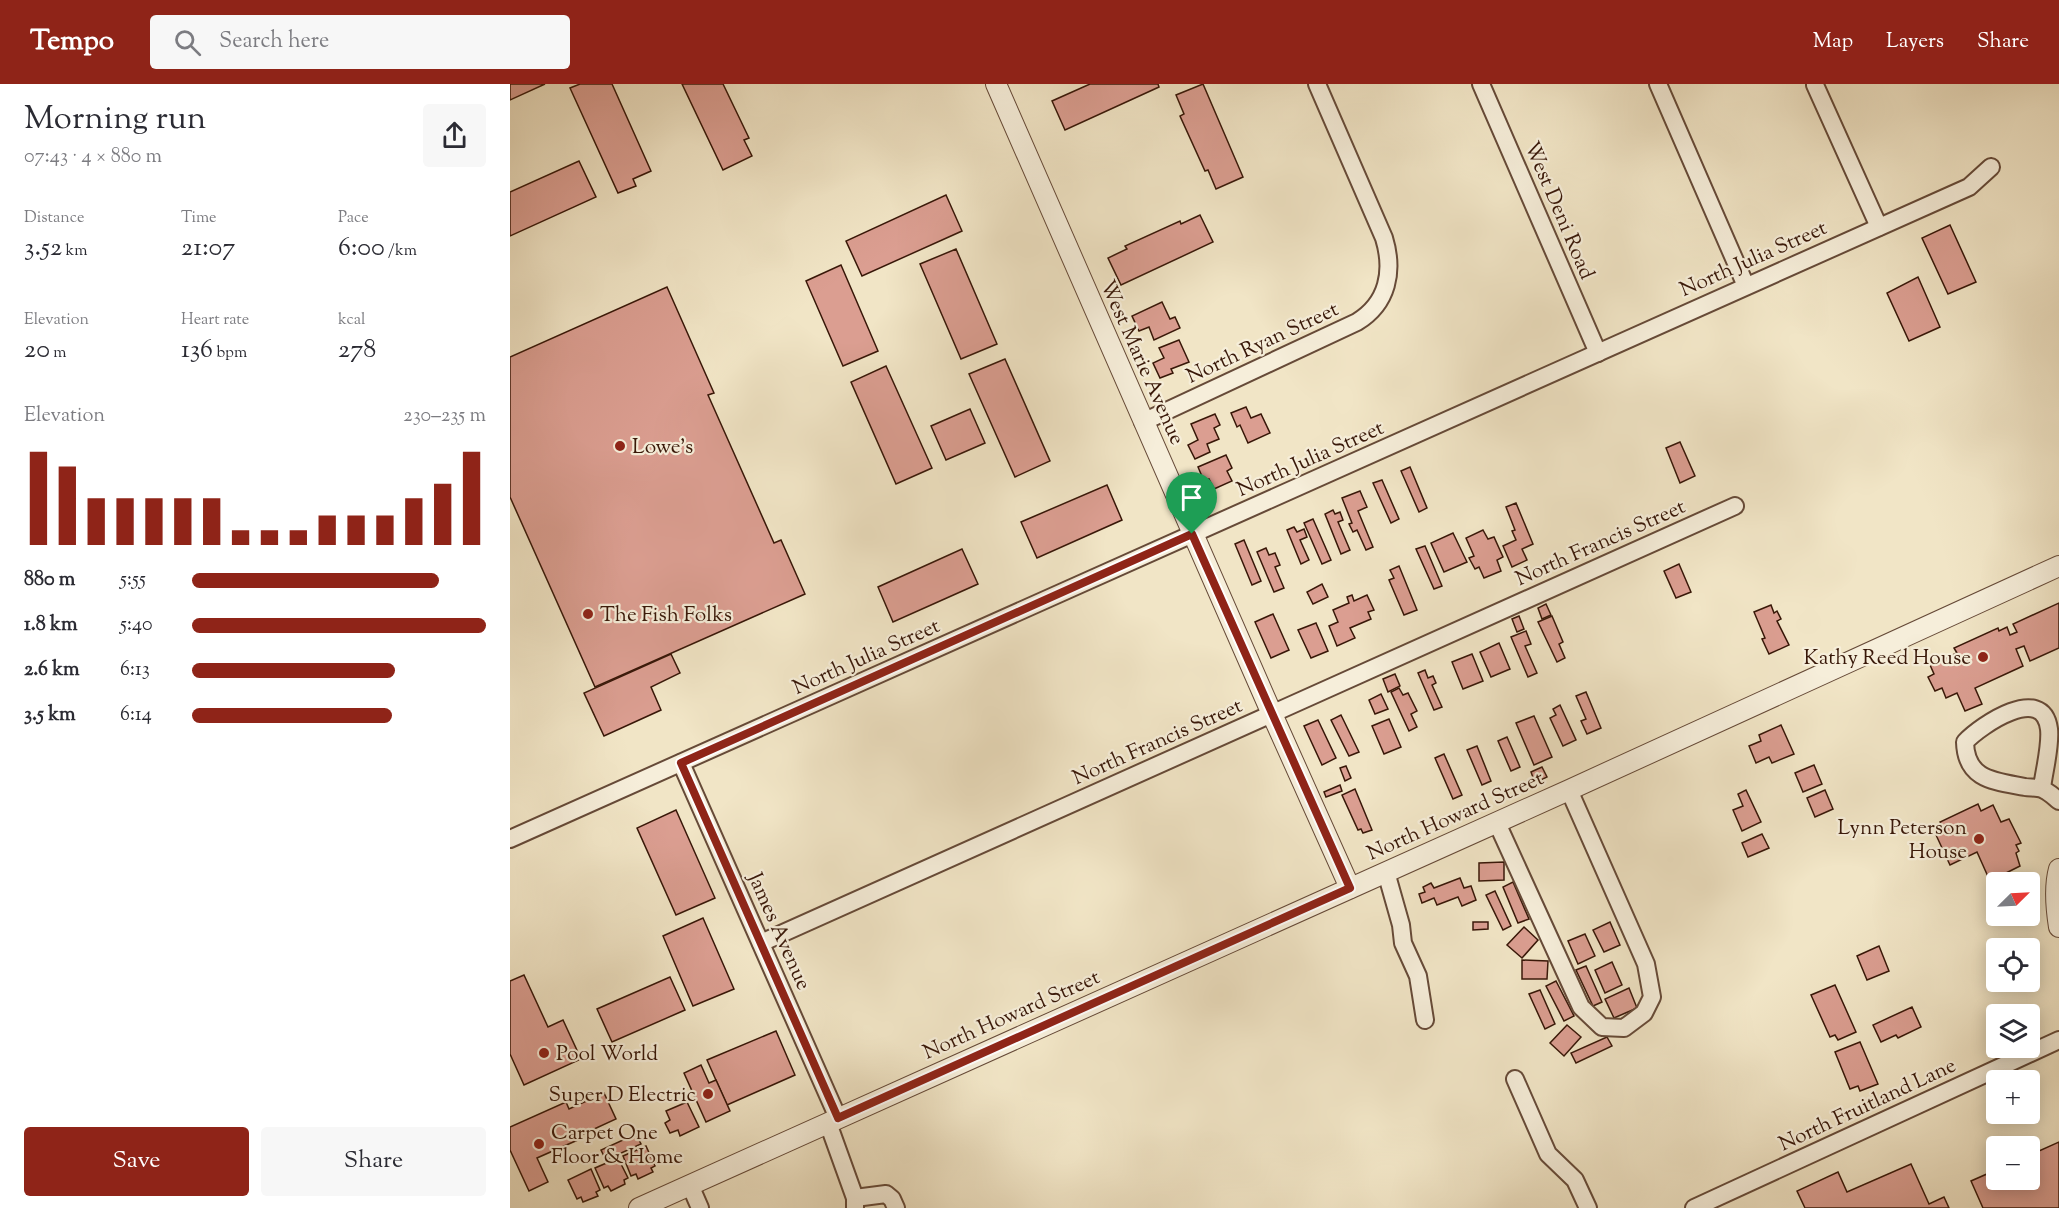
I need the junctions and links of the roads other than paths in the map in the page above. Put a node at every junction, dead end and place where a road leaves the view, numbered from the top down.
1 (996, 84) edge
2 (1317, 84) edge
3 (1481, 84) edge
4 (1658, 84) edge
5 (1815, 85) edge
6 (1991, 167) dead end
7 (1879, 227) junction
8 (1746, 286) junction
9 (1598, 353) junction
10 (1143, 422) junction
11 (1735, 506) dead end
12 (1192, 534) junction
13 (2059, 566) edge
14 (1272, 714) junction
15 (681, 763) junction
16 (2042, 788) junction
17 (1569, 790) junction
18 (2059, 801) edge
19 (1497, 823) junction
20 (510, 839) edge
21 (2059, 869) edge
22 (1386, 872) junction
23 (1350, 888) junction
24 (2059, 927) edge
25 (761, 943) junction
26 (1425, 1020) dead end
27 (2059, 1040) edge
28 (1515, 1079) dead end
29 (833, 1120) junction
30 (690, 1185) junction
31 (855, 1203) edge
32 (639, 1208) edge
33 (700, 1208) edge
34 (896, 1208) edge
35 (1588, 1208) edge
36 (1694, 1208) edge

1 - 10 street, West Marie Avenue
2 - 10 street, North Ryan Street
3 - 9 street, West Deni Road
4 - 8 street
5 - 7 street
6 - 7 street, North Julia Street
7 - 8 street, North Julia Street
8 - 9 street, North Julia Street
9 - 12 street, North Julia Street
10 - 12 street, West Marie Avenue
11 - 14 street, North Francis Street
12 - 14 street, West Marie Avenue
12 - 15 street, North Julia Street
13 - 17 street, North Howard Street
14 - 23 street, West Marie Avenue
14 - 25 street, North Francis Street
15 - 20 street, North Julia Street
15 - 25 street, James Avenue
16 - 16 street
16 - 18 street
17 - 19 street, North Howard Street
17 - 19 street
19 - 22 street, North Howard Street
21 - 24 street
22 - 23 street, North Howard Street
22 - 26 street
23 - 29 street, North Howard Street
25 - 29 street, James Avenue
27 - 36 street, North Fruitland Lane
28 - 35 street
29 - 30 street, North Howard Street
29 - 31 street, James Avenue
30 - 32 street, North Howard Street
30 - 33 street
31 - 34 street

